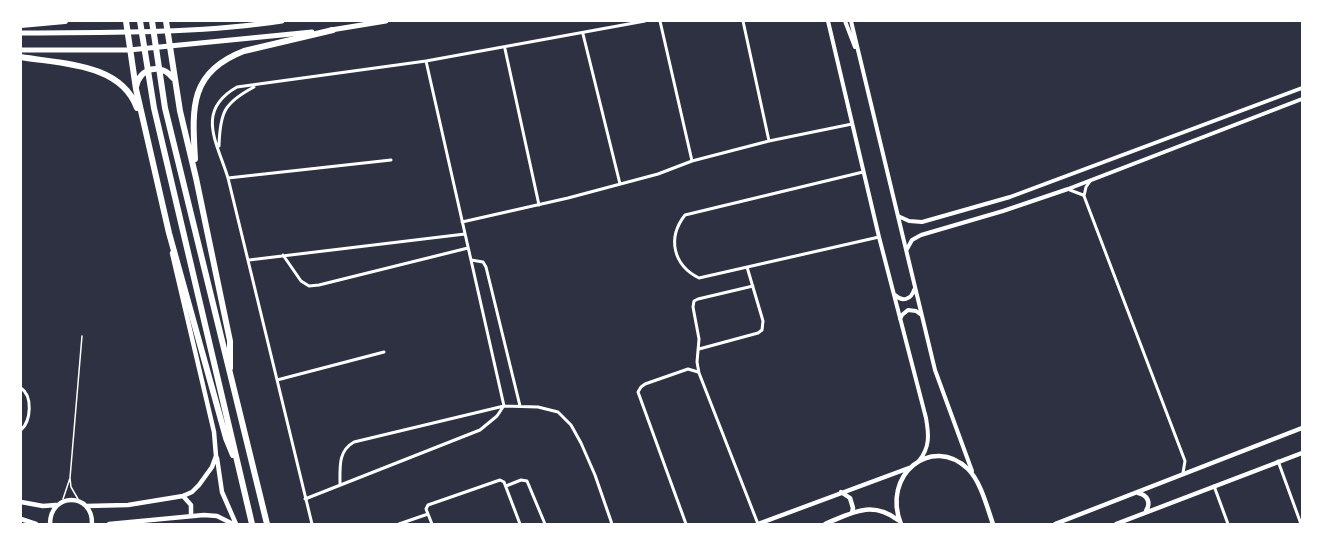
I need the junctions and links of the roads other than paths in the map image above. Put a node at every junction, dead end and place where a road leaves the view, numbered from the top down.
1 (65, 21) edge
2 (126, 21) edge
3 (140, 21) edge
4 (152, 21) edge
5 (165, 21) edge
6 (282, 21) edge
7 (386, 21) edge
8 (645, 21) edge
9 (660, 21) edge
10 (743, 21) edge
11 (828, 21) edge
12 (845, 21) edge
13 (851, 21) edge
14 (21, 25) edge
15 (166, 30) junction
16 (333, 30) junction
17 (127, 31) junction
18 (21, 33) edge
19 (583, 34) junction
20 (168, 46) junction
21 (505, 48) junction
22 (21, 50) edge
23 (129, 50) junction
24 (21, 57) edge
25 (426, 62) junction
26 (861, 64) junction
27 (175, 81) junction
28 (258, 85) junction
29 (136, 88) junction
30 (1302, 88) edge
31 (1302, 99) edge
32 (852, 124) junction
33 (1195, 129) junction
34 (1182, 133) junction
35 (1198, 138) junction
36 (770, 141) junction
37 (1186, 143) junction
38 (150, 146) junction
39 (219, 148) junction
40 (390, 160) dead end
41 (692, 161) junction
42 (863, 172) junction
43 (196, 178) junction
44 (228, 178) junction
45 (1091, 180) junction
46 (620, 184) junction
47 (1068, 189) junction
48 (1084, 195) junction
49 (538, 205) junction
50 (898, 216) junction
51 (928, 220) junction
52 (462, 222) junction
53 (931, 232) junction
54 (169, 233) junction
55 (465, 234) junction
56 (879, 237) junction
57 (468, 248) junction
58 (906, 252) junction
59 (283, 255) junction
60 (248, 260) junction
61 (471, 260) junction
62 (747, 267) junction
63 (753, 286) junction
64 (914, 286) junction
65 (893, 292) junction
66 (921, 317) junction
67 (900, 323) junction
68 (82, 336) dead end
69 (699, 349) junction
70 (384, 352) dead end
71 (699, 373) junction
72 (230, 374) junction
73 (277, 380) junction
74 (21, 388) edge
75 (504, 406) junction
76 (520, 406) junction
77 (1302, 429) edge
78 (21, 430) edge
79 (1302, 453) edge
80 (216, 456) junction
81 (236, 460) junction
82 (1185, 461) junction
83 (1278, 461) junction
84 (918, 463) junction
85 (911, 467) junction
86 (1199, 468) junction
87 (973, 475) junction
88 (1182, 475) junction
89 (70, 478) junction
90 (340, 484) junction
91 (506, 486) junction
92 (1214, 486) junction
93 (841, 492) junction
94 (1136, 493) junction
95 (183, 496) junction
96 (305, 499) junction
97 (21, 502) edge
98 (80, 502) junction
99 (60, 504) junction
100 (86, 506) junction
101 (852, 513) junction
102 (1144, 513) junction
103 (428, 514) junction
104 (191, 516) junction
105 (21, 519) edge
106 (900, 522) edge
107 (36, 524) edge
108 (50, 524) edge
109 (92, 524) edge
110 (109, 524) edge
111 (234, 524) edge
112 (252, 524) edge
113 (268, 524) edge
114 (312, 524) edge
115 (399, 524) edge
116 (432, 524) edge
117 (520, 524) edge
118 (545, 524) edge
119 (612, 524) edge
120 (686, 524) edge
121 (758, 524) edge
122 (825, 524) edge
123 (993, 524) edge
124 (1055, 524) edge
125 (1116, 524) edge
126 (1228, 524) edge
127 (1301, 524) edge

1 - 14 highway
2 - 17 highway
3 - 81 highway
4 - 72 highway
5 - 15 highway
6 - 15 main road
7 - 16 main road
8 - 19 street
9 - 41 street
10 - 36 street
11 - 32 street
12 - 26 street
13 - 26 street
15 - 17 main road
15 - 20 highway
16 - 20 main road
16 - 43 highway
17 - 18 main road
17 - 23 highway
19 - 21 street
19 - 46 street
20 - 23 main road
20 - 27 highway
21 - 25 street
21 - 49 street
22 - 23 main road
23 - 29 highway
24 - 38 highway
25 - 28 street
25 - 52 street
26 - 50 street
27 - 29 highway
27 - 43 highway
28 - 39 street
28 - 39 street
29 - 38 highway
30 - 33 street
31 - 35 street
32 - 36 street
32 - 42 street
33 - 34 street
33 - 35 street
34 - 37 street
34 - 51 street
35 - 37 street
36 - 41 street
37 - 45 street
38 - 54 highway
39 - 44 street
40 - 44 street
41 - 46 street
42 - 56 street
42 - 62 street
43 - 72 highway
44 - 60 street
45 - 47 street
45 - 48 street
46 - 49 street
47 - 48 street
47 - 53 street
48 - 82 street
49 - 52 street
50 - 51 street
50 - 58 street
51 - 53 street
52 - 55 street
53 - 58 street
54 - 80 main road
54 - 81 highway
55 - 57 street
55 - 59 street
56 - 62 street
56 - 65 street
57 - 59 street
57 - 61 street
58 - 64 street
59 - 60 street
60 - 73 street
61 - 75 street
61 - 76 street
62 - 63 street
63 - 69 street
63 - 69 street
64 - 65 street
64 - 66 street
65 - 67 street
66 - 67 street
66 - 87 street
67 - 84 street
68 - 89 lane
69 - 71 street
70 - 73 street
71 - 120 street
71 - 121 street
72 - 113 highway
73 - 96 street
74 - 78 street
75 - 76 street
75 - 90 street
75 - 90 street
76 - 119 street
77 - 86 main road
79 - 83 main road
80 - 95 main road
80 - 111 main road
81 - 112 highway
82 - 86 street
82 - 88 street
83 - 92 main road
83 - 127 street
84 - 85 main road
84 - 87 main road
85 - 93 main road
85 - 106 main road
86 - 88 main road
87 - 123 main road
88 - 94 main road
89 - 98 lane
89 - 99 lane
90 - 96 street
91 - 103 street
91 - 117 street
91 - 118 street
92 - 102 main road
92 - 126 street
93 - 101 main road
93 - 121 main road
94 - 102 main road
94 - 124 main road
95 - 100 main road
95 - 104 main road
96 - 114 street
97 - 99 main road
98 - 99 main road
98 - 100 main road
99 - 108 main road
100 - 109 main road
101 - 106 main road
101 - 122 main road
102 - 125 main road
103 - 115 street
103 - 116 street
104 - 110 main road
104 - 111 main road
105 - 107 main road

